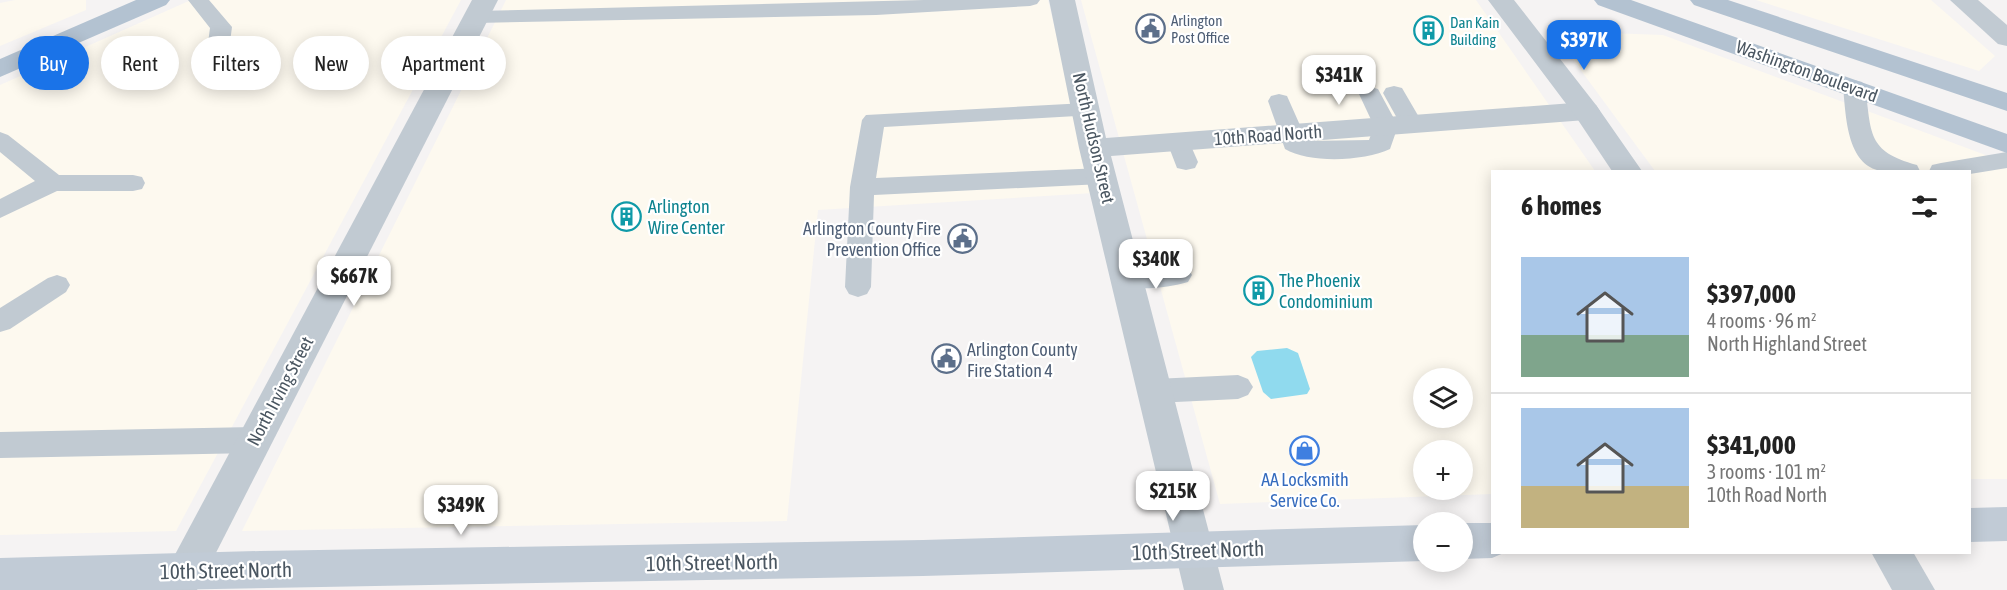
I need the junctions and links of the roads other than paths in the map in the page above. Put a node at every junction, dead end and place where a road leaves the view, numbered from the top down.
1 (157, 0) edge
2 (198, 0) edge
3 (1030, 0) edge
4 (1062, 0) edge
5 (1501, 0) edge
6 (1607, 0) edge
7 (1704, 0) edge
8 (1963, 0) edge
9 (480, 9) edge
10 (220, 36) edge
11 (2007, 38) edge
12 (0, 69) edge
13 (1854, 87) junction
14 (1394, 93) dead end
15 (1370, 94) dead end
16 (1279, 101) dead end
17 (2007, 102) edge
18 (1086, 110) junction
19 (1586, 111) junction
20 (1399, 125) junction
21 (1292, 133) junction
22 (0, 140) edge
23 (2007, 144) edge
24 (9, 160) edge
25 (2007, 160) edge
26 (1098, 162) junction
27 (1626, 170) edge
28 (1903, 170) edge
29 (1947, 170) edge
30 (52, 183) junction
31 (133, 183) dead end
32 (862, 187) junction
33 (0, 209) edge
34 (1179, 275) dead end
35 (1127, 278) junction
36 (57, 285) dead end
37 (858, 287) dead end
38 (0, 322) edge
39 (1238, 387) dead end
40 (1155, 391) junction
41 (254, 440) junction
42 (0, 445) edge
43 (2007, 524) edge
44 (1971, 525) edge
45 (1491, 540) edge
46 (1473, 541) edge
47 (1413, 543) edge
48 (1195, 550) junction
49 (1892, 554) edge
50 (0, 576) edge
51 (180, 580) edge
52 (1204, 590) edge
53 (1915, 590) edge

1 - 12 main road
2 - 10 lane
3 - 9 lane
4 - 18 street, North Hudson Street
5 - 19 street
6 - 13 main road, Washington Boulevard
7 - 17 main road, Washington Boulevard
8 - 11 street
9 - 41 street, North Irving Street
13 - 23 main road, Washington Boulevard
13 - 28 lane
14 - 20 lane
15 - 20 lane
16 - 21 lane
18 - 26 street, North Hudson Street
18 - 32 lane
19 - 20 street, 10th Road North
19 - 27 street
20 - 21 street, 10th Road North
21 - 26 street, 10th Road North
22 - 24 lane
24 - 30 lane
25 - 29 lane
26 - 32 lane
26 - 35 street, North Hudson Street
30 - 31 lane
30 - 33 lane
32 - 37 lane
34 - 35 lane
35 - 40 street, North Hudson Street
36 - 38 lane
39 - 40 lane
40 - 48 street, North Hudson Street
41 - 42 lane
41 - 51 street, North Irving Street
43 - 44 main road
45 - 46 main road
47 - 48 main road, 10th Street North
48 - 51 main road, 10th Street North
48 - 52 street, North Hudson Street
49 - 53 street
50 - 51 main road, 10th Street North

